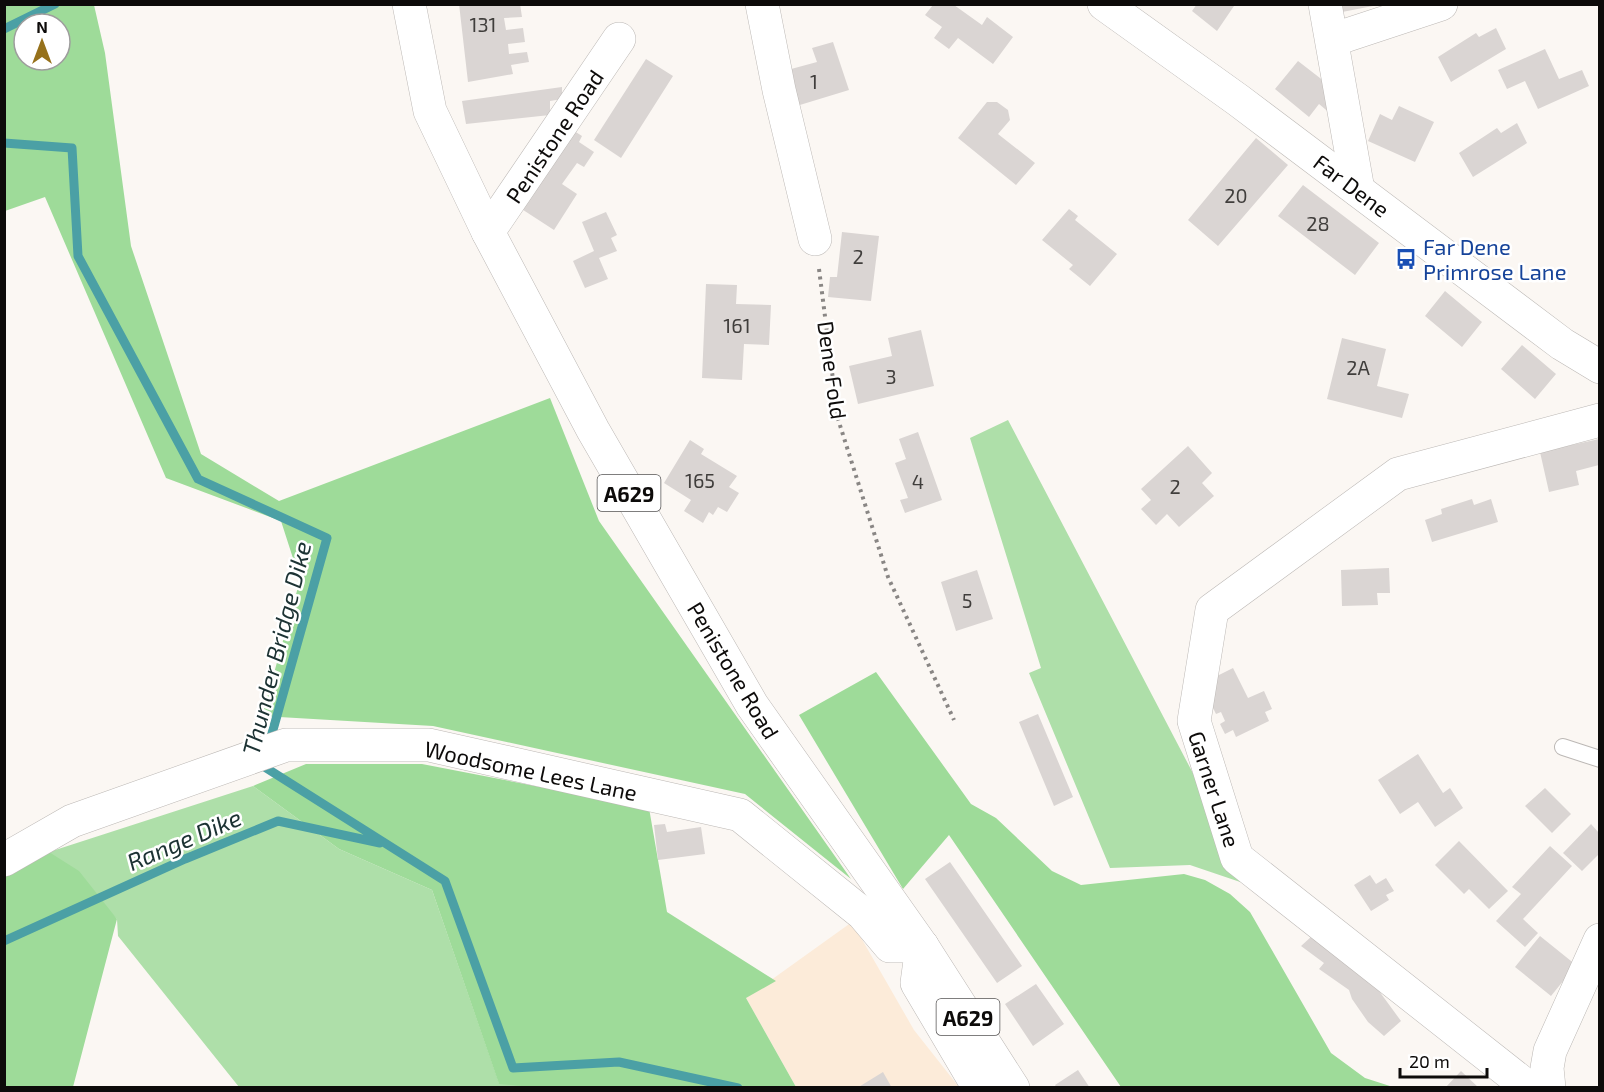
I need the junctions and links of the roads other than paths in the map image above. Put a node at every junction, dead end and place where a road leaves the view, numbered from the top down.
1 (409, 4) edge
2 (762, 4) edge
3 (1104, 4) edge
4 (1325, 4) edge
5 (1427, 7) edge
6 (619, 39) dead end
7 (1332, 40) junction
8 (1358, 190) junction
9 (488, 232) junction
10 (815, 239) road end
11 (1599, 366) edge
12 (1599, 420) edge
13 (1563, 747) dead end
14 (1599, 759) edge
15 (4, 860) edge
16 (1599, 940) edge
17 (922, 946) junction
18 (979, 1088) edge
19 (1013, 1088) edge
20 (1529, 1088) edge
21 (1549, 1088) edge

1 - 9 main road, Penistone Road / A629
2 - 10 main road
3 - 8 main road, Far Dene
4 - 7 main road
5 - 7 main road
6 - 9 main road, Penistone Road
7 - 8 main road
8 - 11 main road, Far Dene
9 - 17 main road, Penistone Road / A629
12 - 20 main road, Garner Lane
13 - 14 lane
15 - 17 main road, Woodsome Lees Lane
16 - 21 main road
17 - 18 main road
17 - 19 main road, Penistone Road / A629

